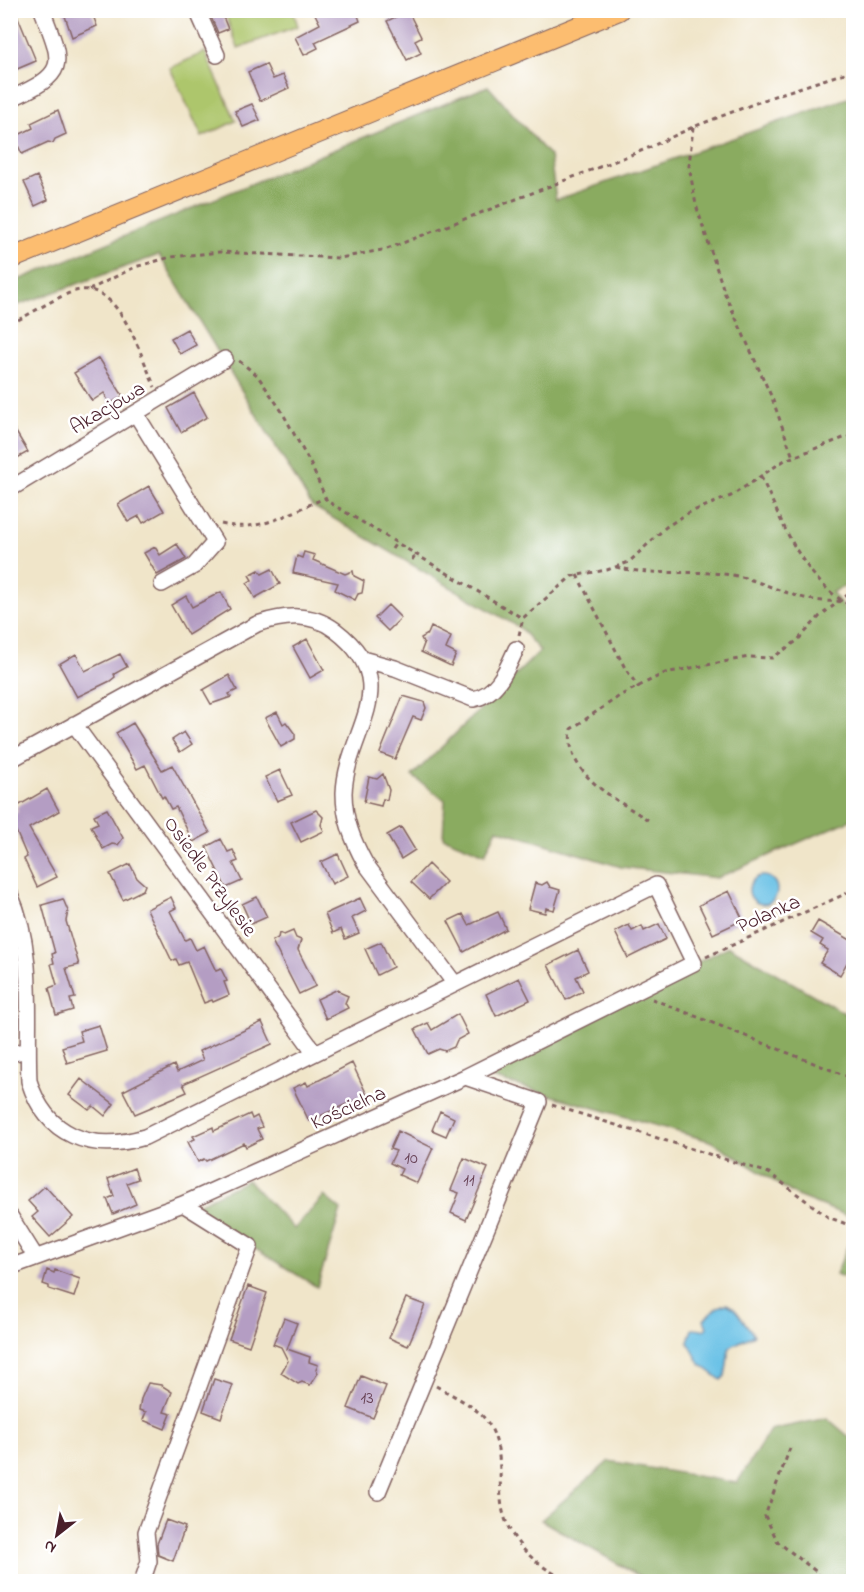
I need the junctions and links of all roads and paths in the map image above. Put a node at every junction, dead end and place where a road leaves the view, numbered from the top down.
1 (42, 10) edge
2 (197, 10) edge
3 (619, 10) edge
4 (217, 55) dead end
5 (854, 70) edge
6 (10, 99) edge
7 (693, 127) junction
8 (10, 259) edge
9 (89, 290) junction
10 (10, 324) edge
11 (225, 359) joint
12 (160, 399) junction
13 (136, 414) junction
14 (854, 434) edge
15 (793, 457) junction
16 (760, 476) junction
17 (10, 489) edge
18 (325, 498) junction
19 (202, 521) junction
20 (396, 543) junction
21 (392, 549) dead end
22 (415, 555) junction
23 (412, 561) dead end
24 (615, 567) junction
25 (577, 575) junction
26 (162, 584) dead end
27 (463, 584) junction
28 (460, 588) dead end
29 (854, 590) edge
30 (840, 601) junction
31 (854, 607) edge
32 (516, 649) dead end
33 (362, 659) junction
34 (639, 688) junction
35 (74, 724) junction
36 (10, 760) edge
37 (648, 820) dead end
38 (854, 890) edge
39 (10, 894) edge
40 (694, 963) junction
41 (455, 984) junction
42 (635, 992) junction
43 (27, 1050) junction
44 (315, 1053) junction
45 (10, 1054) edge
46 (465, 1077) junction
47 (854, 1080) edge
48 (539, 1102) junction
49 (183, 1204) junction
50 (10, 1216) edge
51 (854, 1227) edge
52 (35, 1256) junction
53 (10, 1266) edge
54 (424, 1379) junction
55 (790, 1448) dead end
56 (378, 1492) dead end
57 (142, 1581) edge
58 (572, 1581) edge
59 (822, 1581) edge

1 - 6 street
2 - 4 street
3 - 8 main road
5 - 7 path
7 - 9 path
7 - 15 path
9 - 10 path
9 - 12 path
11 - 12 street, Akacjowa
11 - 18 path
12 - 13 street, Akacjowa
13 - 17 street, Akacjowa
13 - 19 street
14 - 15 path
15 - 16 path
16 - 24 path
16 - 30 path
18 - 19 path
18 - 20 path
19 - 26 street
20 - 21 path
20 - 22 path
22 - 23 path
22 - 27 path
24 - 25 path
24 - 30 path
25 - 27 path
25 - 34 path
27 - 28 path
29 - 30 path
30 - 31 path
30 - 34 path
32 - 33 street
33 - 35 street
33 - 41 street
34 - 37 path
35 - 36 street
35 - 44 street, Osiedle Przylesie
38 - 40 path, Polanka
39 - 43 street
40 - 41 street
40 - 42 street, Kościelna
41 - 44 street
42 - 46 street, Kościelna
42 - 47 path
43 - 44 street
43 - 45 street
46 - 48 street
46 - 49 street, Kościelna
48 - 51 path
48 - 54 street
49 - 52 street, Kościelna
49 - 57 street
50 - 52 street
52 - 53 street, Kościelna
54 - 56 street
54 - 58 path
55 - 59 path

